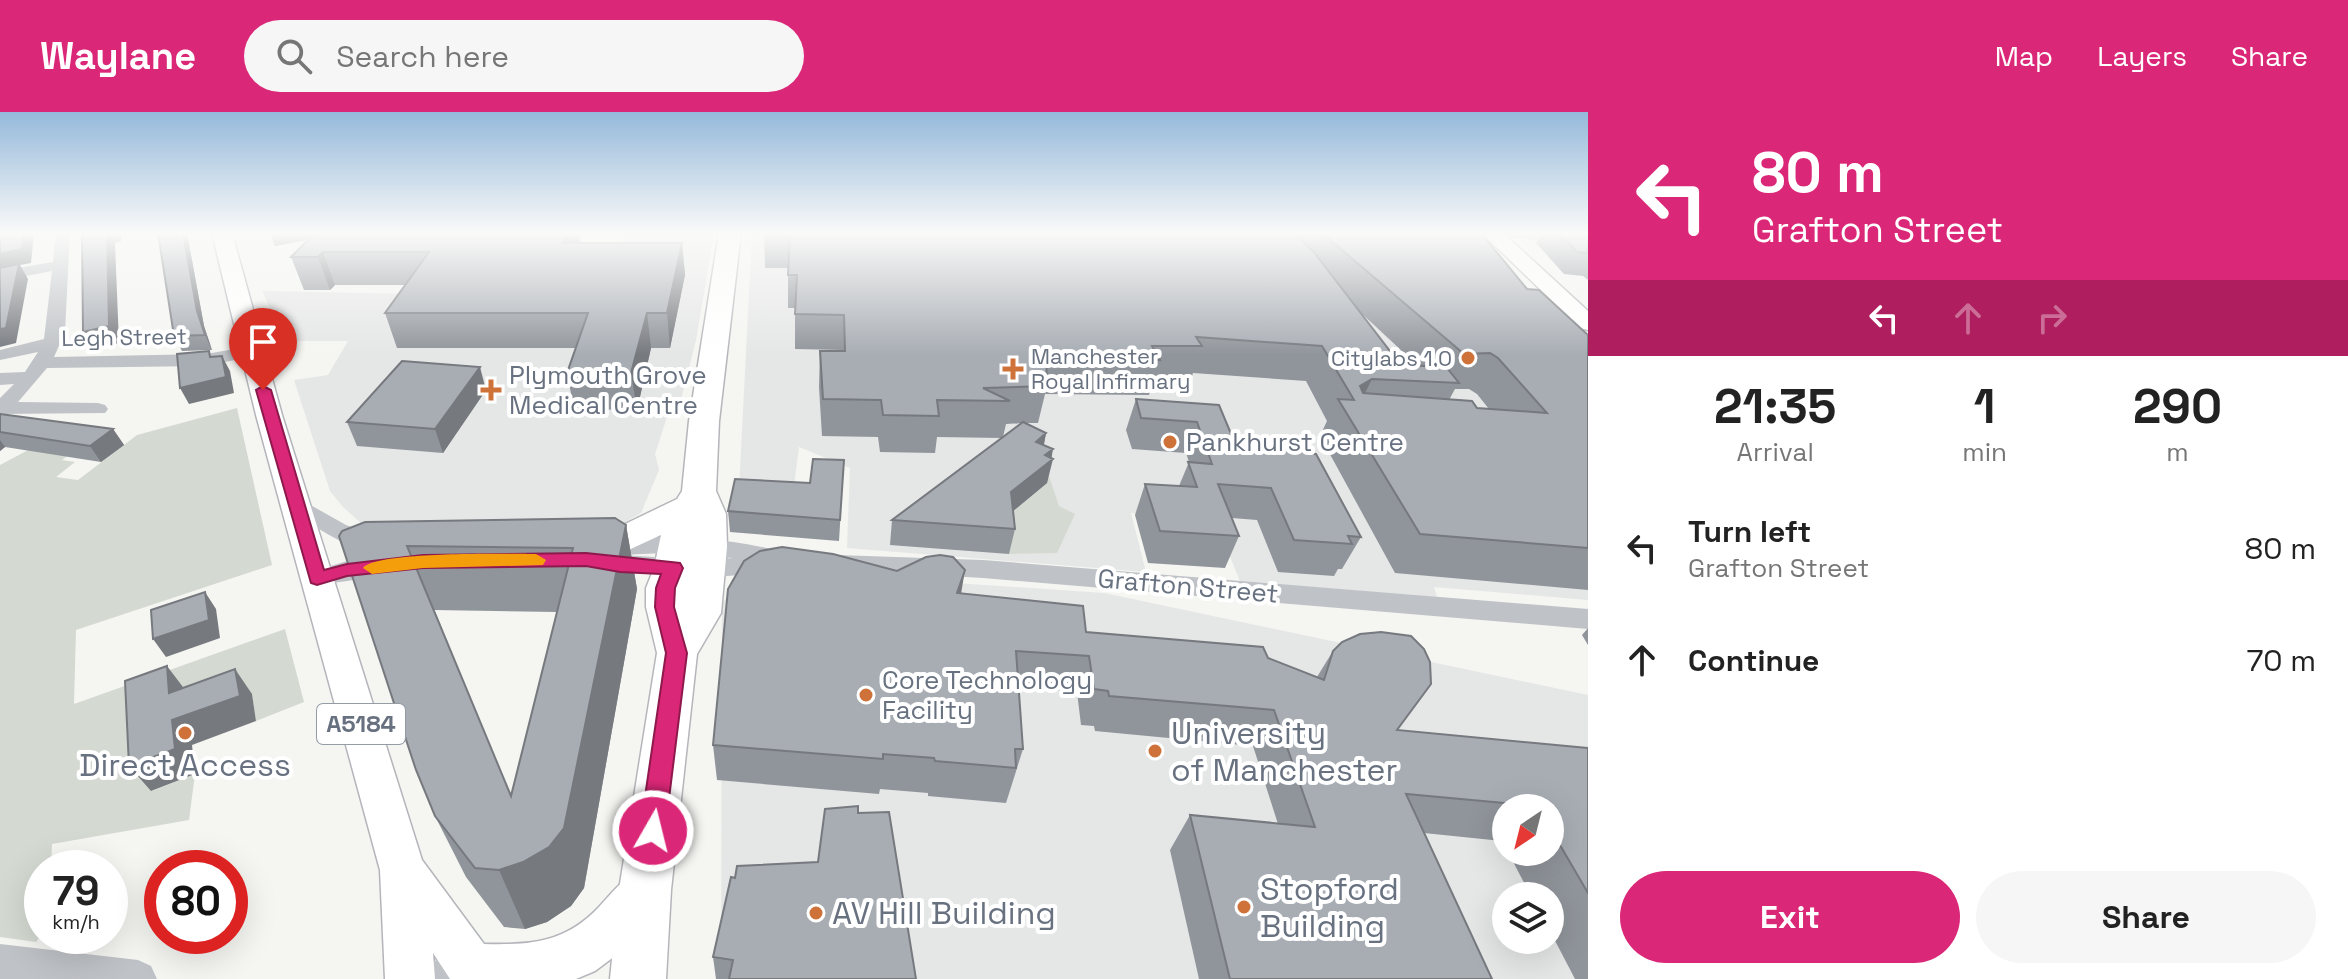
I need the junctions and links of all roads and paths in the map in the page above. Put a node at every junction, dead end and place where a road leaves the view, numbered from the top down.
1 (60, 273) edge
2 (232, 273) edge
3 (724, 273) edge
4 (1535, 273) edge
5 (1588, 323) edge
6 (52, 343) junction
7 (252, 351) junction
8 (0, 355) edge
9 (43, 363) junction
10 (28, 378) junction
11 (0, 379) edge
12 (0, 408) edge
13 (98, 409) dead end
14 (693, 499) junction
15 (298, 505) junction
16 (588, 556) joint
17 (691, 558) junction
18 (317, 579) junction
19 (1588, 619) edge
20 (403, 870) junction
21 (645, 890) junction
22 (0, 962) edge
23 (460, 975) edge
24 (138, 979) edge
25 (410, 979) edge
26 (638, 979) edge

1 - 6 street
2 - 7 main road, A5184
3 - 14 highway
4 - 5 main road
6 - 8 street
6 - 9 street
7 - 9 street, Legh Street
7 - 15 main road, A5184
9 - 10 street
10 - 11 street
10 - 12 street
12 - 13 street
14 - 16 highway
14 - 17 highway
15 - 18 main road, A5184
15 - 18 street
16 - 17 street, Grafton Street
17 - 19 street, Grafton Street
17 - 21 highway
18 - 20 main road, A5184
20 - 23 main road
20 - 25 main road
21 - 23 main road
21 - 26 highway
22 - 24 street

